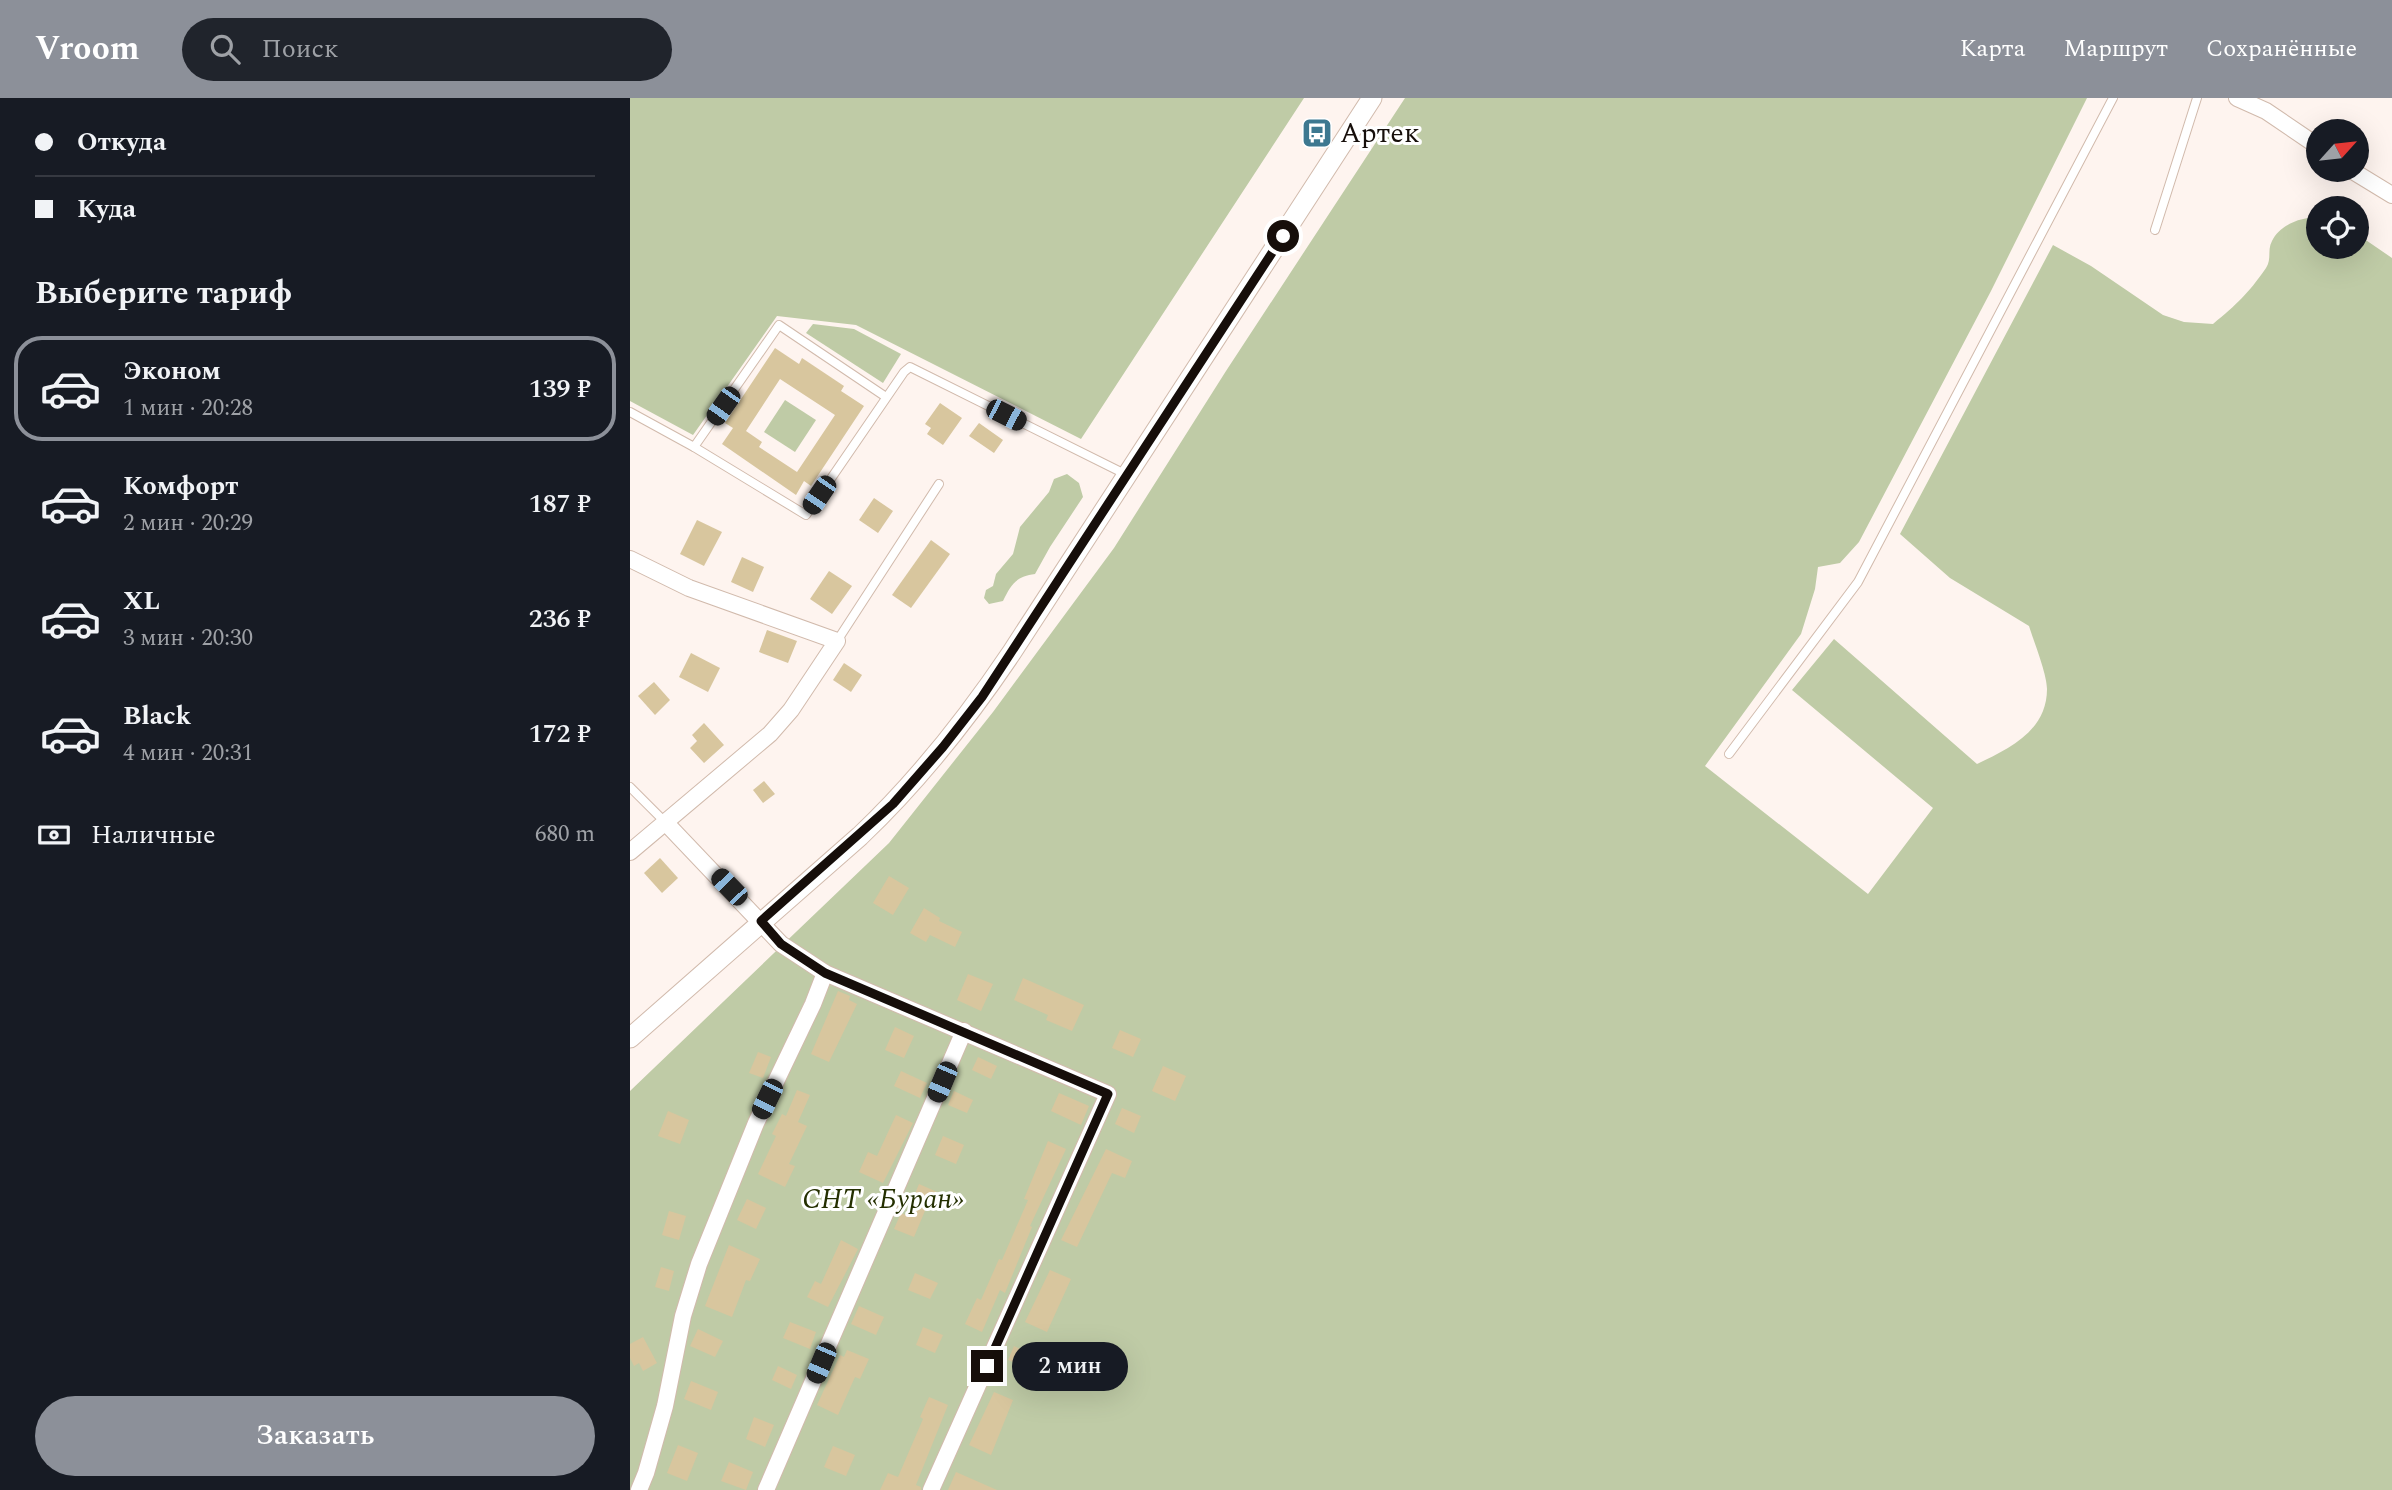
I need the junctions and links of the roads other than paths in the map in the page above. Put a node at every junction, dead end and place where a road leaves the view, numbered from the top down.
1 (1372, 98) edge
2 (2113, 98) edge
3 (2197, 98) edge
4 (2237, 98) edge
5 (2270, 104) edge
6 (2306, 136) edge
7 (2370, 182) edge
8 (2392, 195) edge
9 (2155, 230) dead end
10 (886, 397) junction
11 (630, 412) edge
12 (694, 447) junction
13 (1127, 475) junction
14 (939, 484) dead end
15 (630, 558) edge
16 (837, 640) junction
17 (1729, 754) dead end
18 (630, 787) edge
19 (665, 822) junction
20 (630, 852) edge
21 (761, 921) junction
22 (825, 973) junction
23 (964, 1031) junction
24 (630, 1038) edge
25 (639, 1490) edge
26 (766, 1490) edge
27 (931, 1490) edge

1 - 13 street
2 - 17 lane
3 - 9 lane
4 - 5 street
5 - 6 street
7 - 8 street
10 - 12 lane
10 - 12 lane
10 - 13 lane
11 - 12 lane
13 - 21 street
14 - 16 lane
15 - 16 street
16 - 19 street
18 - 19 lane
19 - 20 street
19 - 21 street
21 - 22 street
21 - 24 street
22 - 23 street
22 - 25 street
23 - 26 street
23 - 27 street

